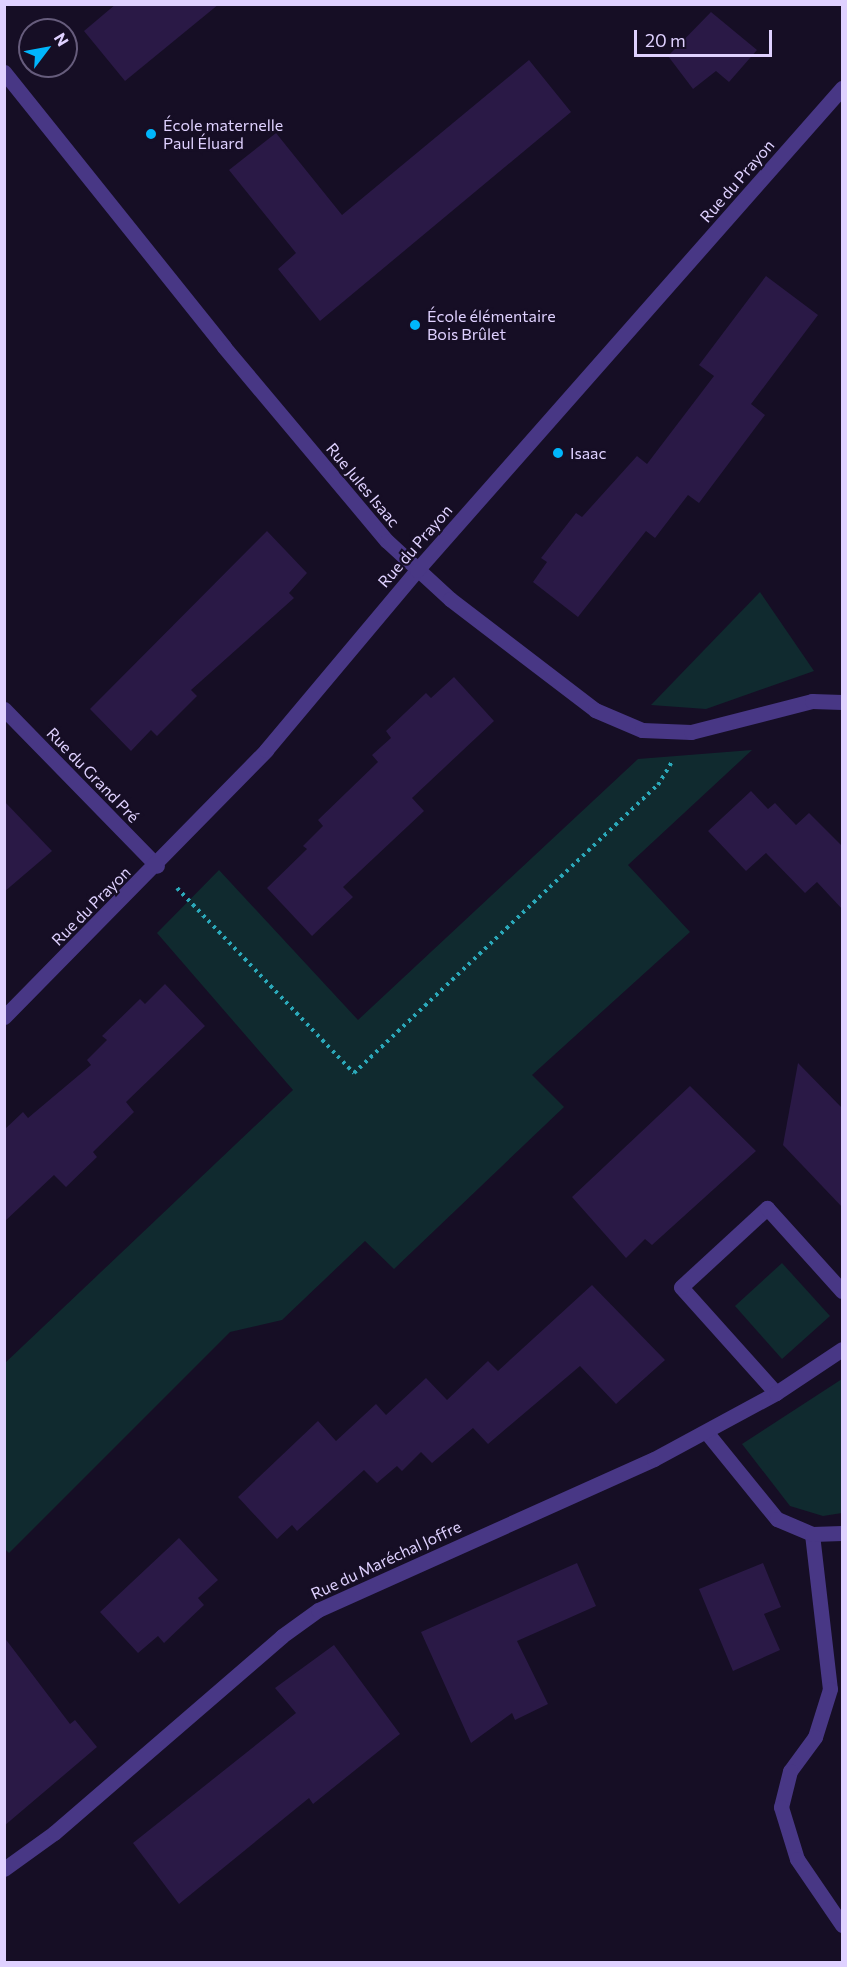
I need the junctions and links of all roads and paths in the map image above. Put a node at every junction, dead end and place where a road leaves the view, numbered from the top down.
1 (4, 72) edge
2 (843, 88) edge
3 (417, 570) junction
4 (843, 702) edge
5 (4, 709) edge
6 (690, 732) junction
7 (157, 866) junction
8 (4, 1017) edge
9 (843, 1291) edge
10 (843, 1349) edge
11 (776, 1393) junction
12 (707, 1432) junction
13 (843, 1533) edge
14 (812, 1534) junction
15 (4, 1869) edge
16 (843, 1925) edge

1 - 3 street, Rue Jules Isaac
2 - 3 street, Rue du Prayon
3 - 6 street, Rue Jules Isaac
3 - 7 street, Rue du Prayon
4 - 6 street, Rue Jules Isaac
5 - 7 street, Rue du Grand Pré
6 - 7 path
7 - 8 street, Rue du Prayon
9 - 11 street
10 - 11 street, Rue du Maréchal Joffre
11 - 12 street, Rue du Maréchal Joffre
12 - 14 street
12 - 15 street, Rue du Maréchal Joffre
13 - 14 street
14 - 16 street

